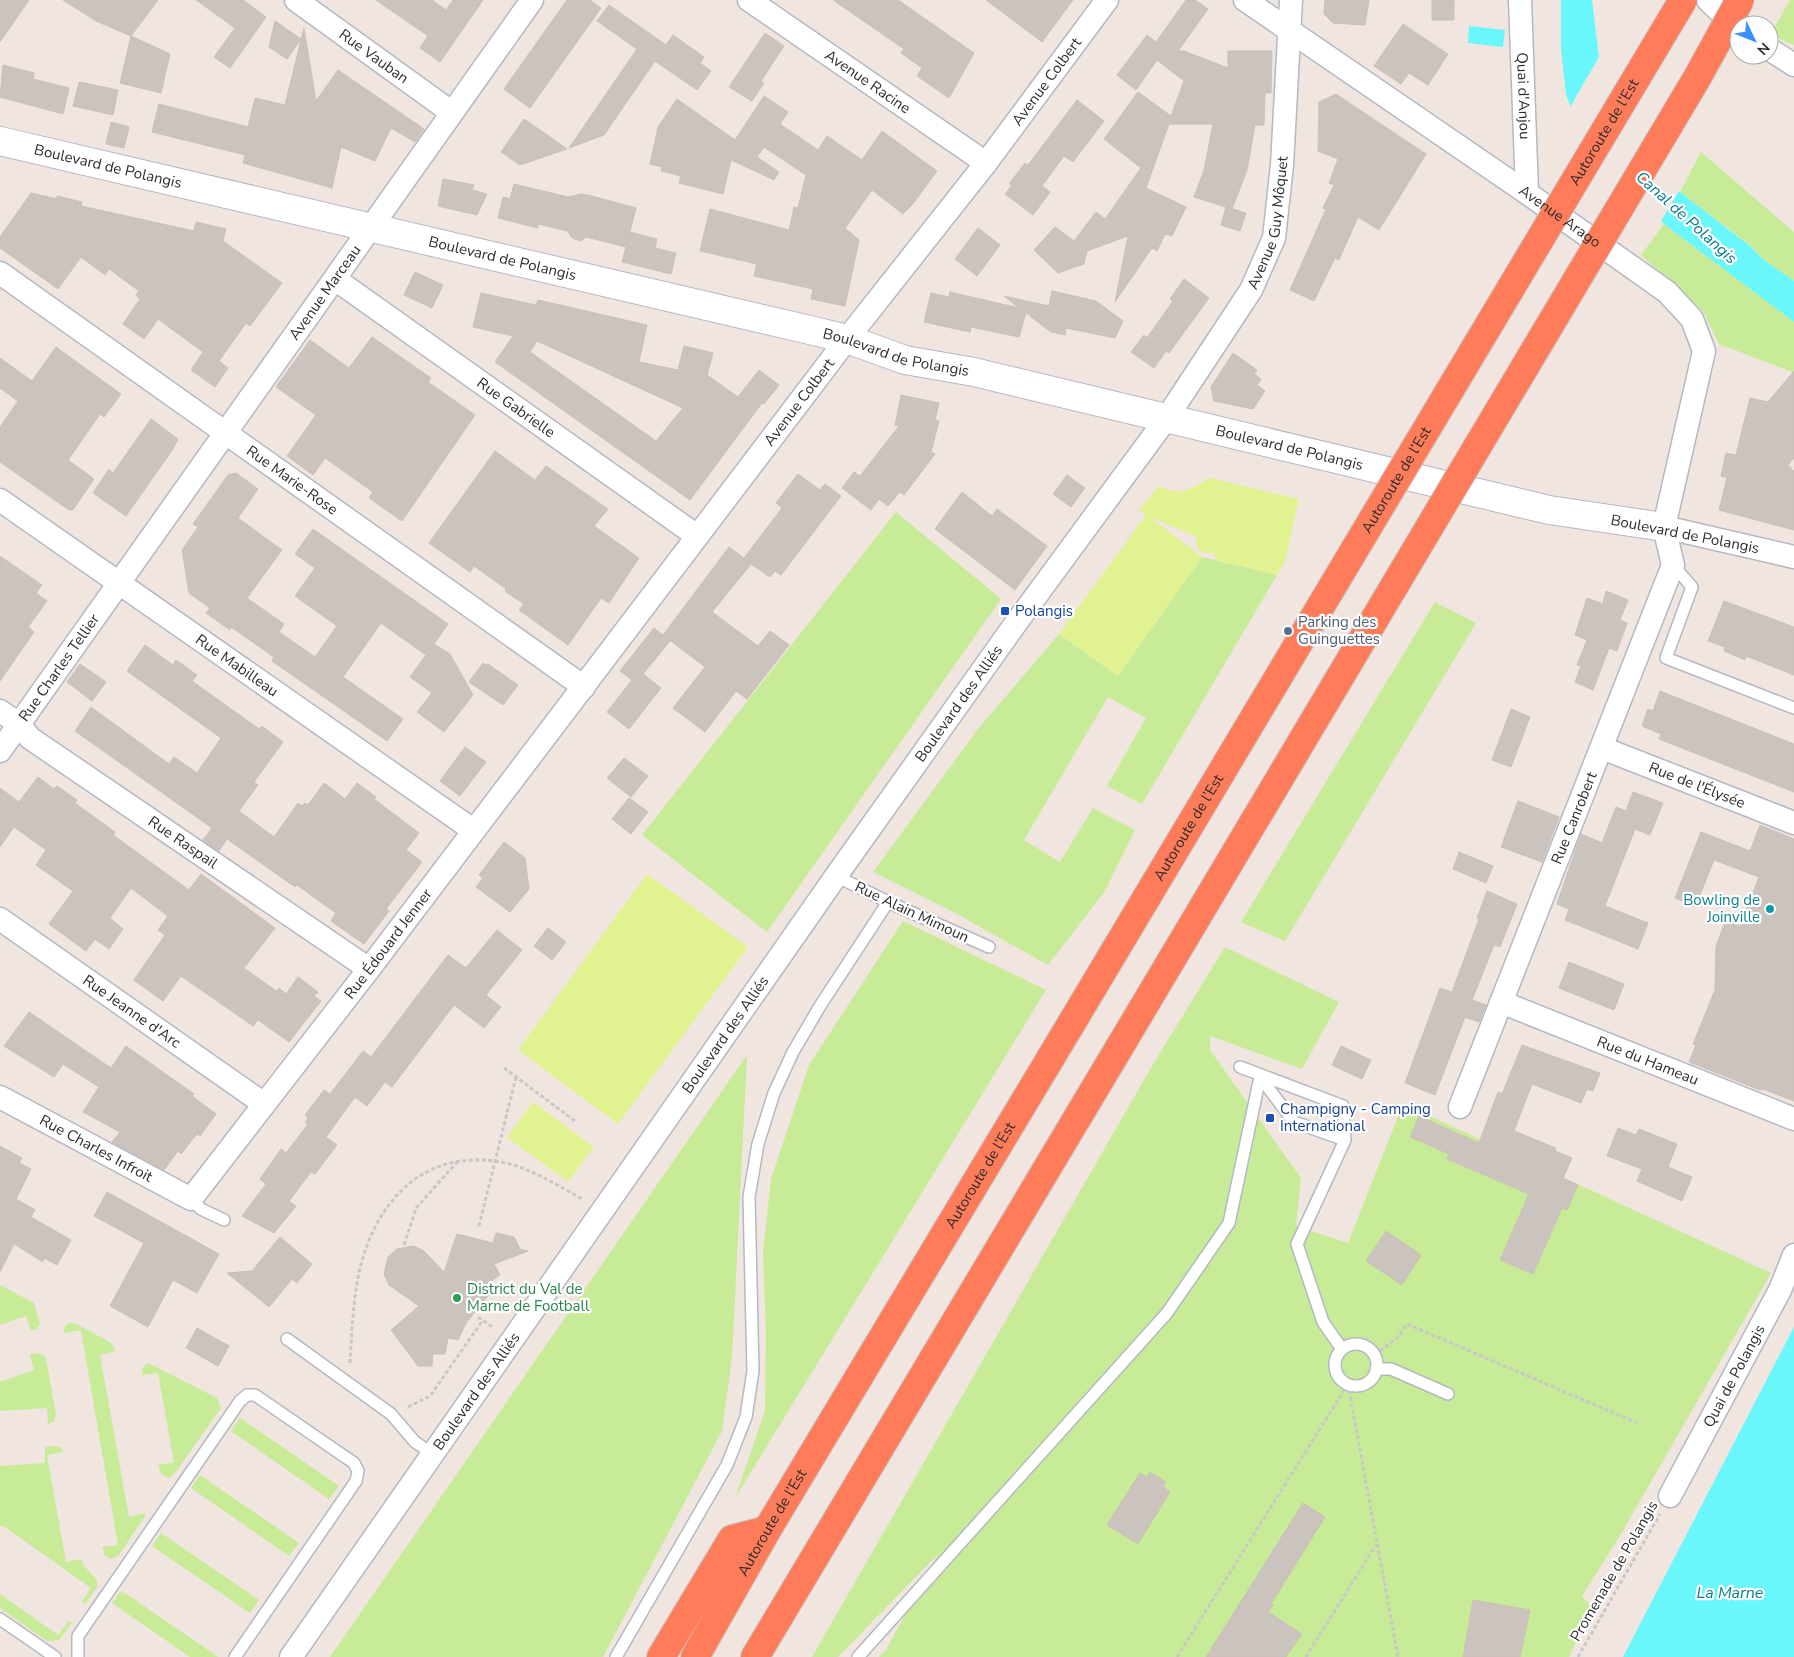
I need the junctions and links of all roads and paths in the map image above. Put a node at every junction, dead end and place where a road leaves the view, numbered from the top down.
1 (296, 0) edge
2 (532, 0) edge
3 (749, 0) edge
4 (1107, 0) edge
5 (1245, 0) edge
6 (1291, 0) edge
7 (1520, 0) edge
8 (1683, 0) edge
9 (1708, 0) edge
10 (1740, 0) edge
11 (1729, 21) edge
12 (1290, 30) junction
13 (1779, 56) edge
14 (1794, 66) edge
15 (451, 112) junction
16 (0, 141) edge
17 (986, 163) junction
18 (1527, 193) junction
19 (371, 226) junction
20 (0, 274) edge
21 (335, 279) junction
22 (847, 340) junction
23 (1166, 419) junction
24 (224, 433) junction
25 (0, 500) edge
26 (1664, 527) junction
27 (697, 536) junction
28 (1794, 557) edge
29 (1673, 565) junction
30 (119, 585) junction
31 (584, 687) junction
32 (1794, 708) edge
33 (0, 711) edge
34 (19, 724) junction
35 (1602, 748) junction
36 (0, 751) edge
37 (1794, 823) edge
38 (473, 830) junction
39 (836, 876) junction
40 (888, 902) junction
41 (0, 919) edge
42 (989, 947) dead end
43 (369, 970) junction
44 (1501, 1002) junction
45 (1240, 1067) dead end
46 (504, 1068) dead end
47 (516, 1077) junction
48 (1260, 1077) junction
49 (0, 1097) edge
50 (264, 1104) junction
51 (1460, 1107) dead end
52 (1794, 1119) edge
53 (575, 1121) dead end
54 (1345, 1140) junction
55 (459, 1161) junction
56 (495, 1161) junction
57 (191, 1199) junction
58 (583, 1200) dead end
59 (224, 1220) dead end
60 (480, 1226) dead end
61 (404, 1245) dead end
62 (1794, 1255) edge
63 (478, 1317) dead end
64 (483, 1320) junction
65 (494, 1328) dead end
66 (287, 1339) dead end
67 (1342, 1349) junction
68 (1375, 1356) junction
69 (1376, 1369) junction
70 (348, 1383) junction
71 (1348, 1384) junction
72 (1448, 1394) dead end
73 (391, 1414) junction
74 (1637, 1423) dead end
75 (433, 1454) junction
76 (1670, 1496) joint
77 (767, 1530) junction
78 (1376, 1545) junction
79 (0, 1619) edge
80 (55, 1657) edge
81 (78, 1657) edge
82 (235, 1657) edge
83 (291, 1657) edge
84 (616, 1657) edge
85 (661, 1657) edge
86 (695, 1657) edge
87 (755, 1657) edge
88 (858, 1657) edge
89 (1177, 1657) edge
90 (1306, 1657) edge
91 (1398, 1657) edge
92 (1578, 1657) edge

1 - 15 street, Rue Vauban
2 - 15 street, Avenue Marceau
3 - 17 street, Avenue Racine
4 - 17 street, Avenue Colbert
5 - 12 street, Avenue Arago
6 - 12 street, Avenue Guy Môquet
7 - 18 street, Quai d'Anjou
8 - 77 highway, Autoroute de l’Est, bridge
9 - 11 street
10 - 87 highway, bridge
12 - 18 street, Avenue Arago
12 - 23 street, Avenue Guy Môquet
13 - 14 street
15 - 19 street, Avenue Marceau
16 - 19 street, Boulevard de Polangis
17 - 22 street, Avenue Colbert
18 - 26 street, Avenue Arago
19 - 21 street, Avenue Marceau
19 - 22 street, Boulevard de Polangis
20 - 24 street, Rue Marie-Rose
21 - 24 street, Avenue Marceau
21 - 27 street, Rue Gabrielle
22 - 23 street, Boulevard de Polangis
22 - 27 street, Avenue Colbert
23 - 26 street, Boulevard de Polangis
23 - 39 street, Boulevard des Alliés
24 - 30 street, Avenue Marceau
24 - 31 street, Rue Marie-Rose
25 - 30 street, Rue Mabilleau
26 - 28 street, Boulevard de Polangis
26 - 29 street
27 - 31 street, Avenue Colbert
29 - 32 lane
29 - 35 street, Rue Canrobert
30 - 34 street, Rue Charles Tellier
30 - 38 street, Rue Mabilleau
31 - 38 street, Rue Édouard Jenner
33 - 34 street, Rue Raspail
34 - 36 street, Rue Charles Tellier
34 - 43 street, Rue Raspail
35 - 37 street, Rue de l'Élysée
35 - 44 street, Rue Canrobert
38 - 43 street, Rue Édouard Jenner
39 - 40 lane, Rue Alain Mimoun
39 - 75 street, Boulevard des Alliés
40 - 42 lane, Rue Alain Mimoun
40 - 84 lane
41 - 50 street, Rue Jeanne d'Arc
43 - 50 street, Rue Édouard Jenner
44 - 51 street, Rue Canrobert
44 - 52 street, Rue du Hameau
45 - 48 lane
46 - 47 path
47 - 53 path
47 - 56 path
48 - 54 lane
48 - 54 lane
48 - 88 lane
49 - 57 street, Rue Charles Infroit
50 - 57 street, Rue Édouard Jenner
54 - 67 lane
55 - 56 path
55 - 61 path
55 - 70 path
56 - 58 path
56 - 60 path
57 - 59 lane
62 - 76 street, Quai de Polangis
63 - 64 path
64 - 65 path
64 - 73 path
66 - 70 lane
67 - 68 lane
67 - 71 lane
68 - 69 lane
68 - 74 path
69 - 71 lane
69 - 72 lane
70 - 73 lane
71 - 78 path
71 - 89 path
73 - 75 lane
75 - 83 street, Boulevard des Alliés
76 - 92 path, Promenade de Polangis
77 - 85 highway
77 - 86 highway, Autoroute de l’Est
78 - 90 path
78 - 91 path
79 - 80 lane
81 - 82 lane

